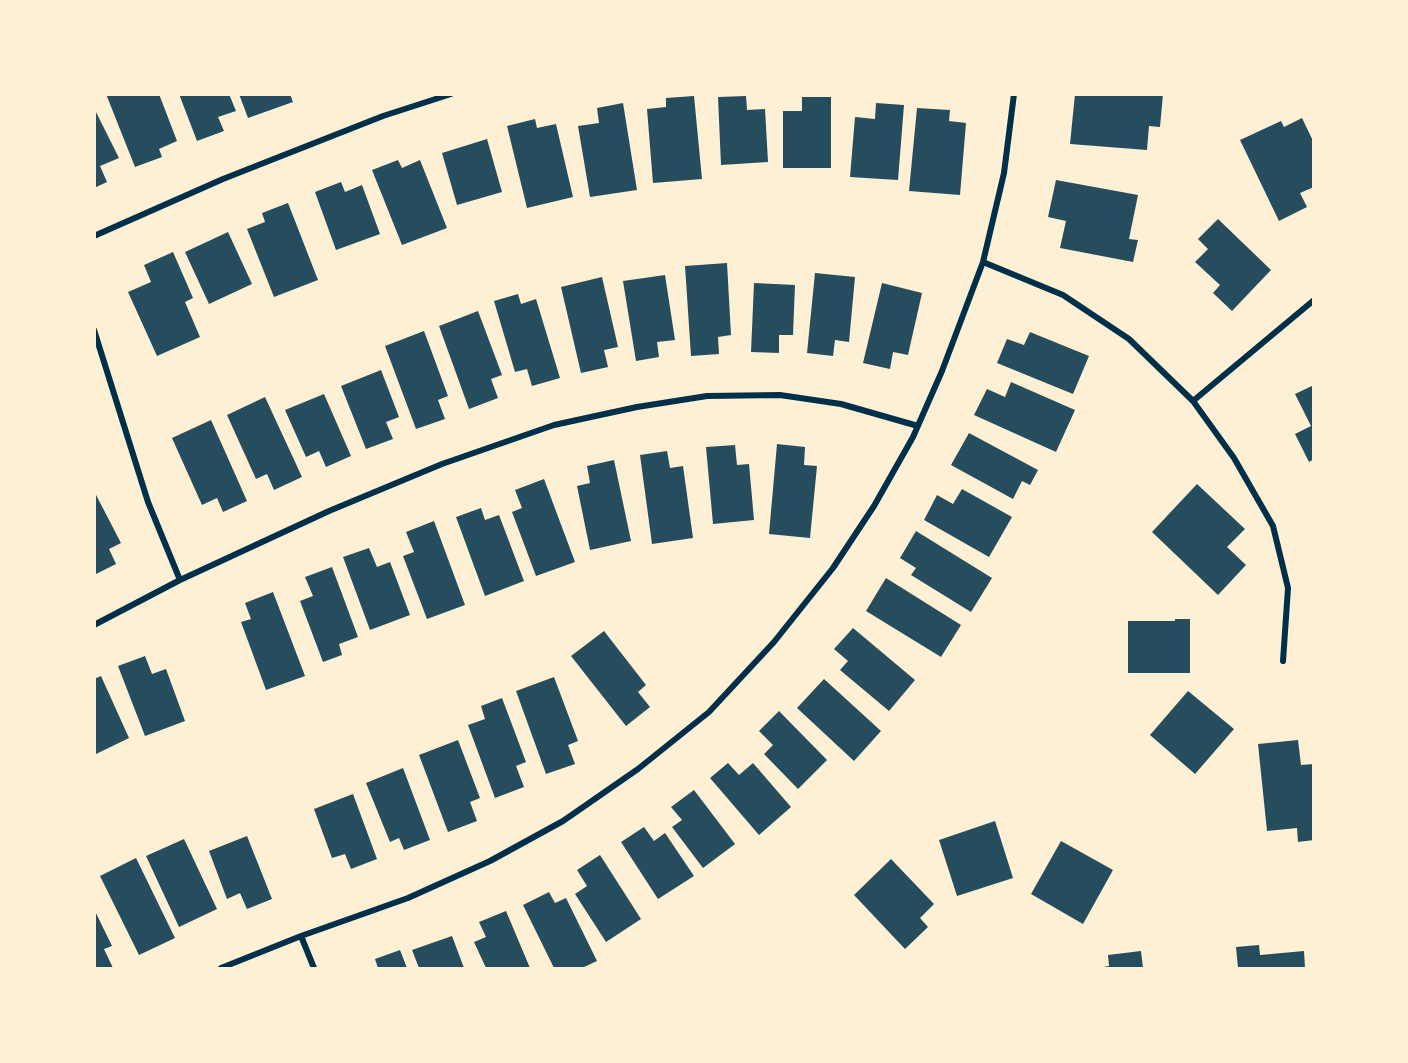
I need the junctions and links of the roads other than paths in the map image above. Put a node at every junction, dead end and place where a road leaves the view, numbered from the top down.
1 (451, 94) edge
2 (1014, 94) edge
3 (94, 236) edge
4 (983, 262) junction
5 (1314, 300) edge
6 (94, 330) edge
7 (1193, 401) junction
8 (918, 426) junction
9 (180, 580) junction
10 (94, 625) edge
11 (1283, 661) dead end
12 (301, 936) junction
13 (221, 969) edge
14 (314, 969) edge

1 - 3 street
2 - 4 street
4 - 7 street
4 - 8 street
5 - 7 street
6 - 9 street
7 - 11 street
8 - 9 street
8 - 12 street
9 - 10 street
12 - 13 street
12 - 14 street

